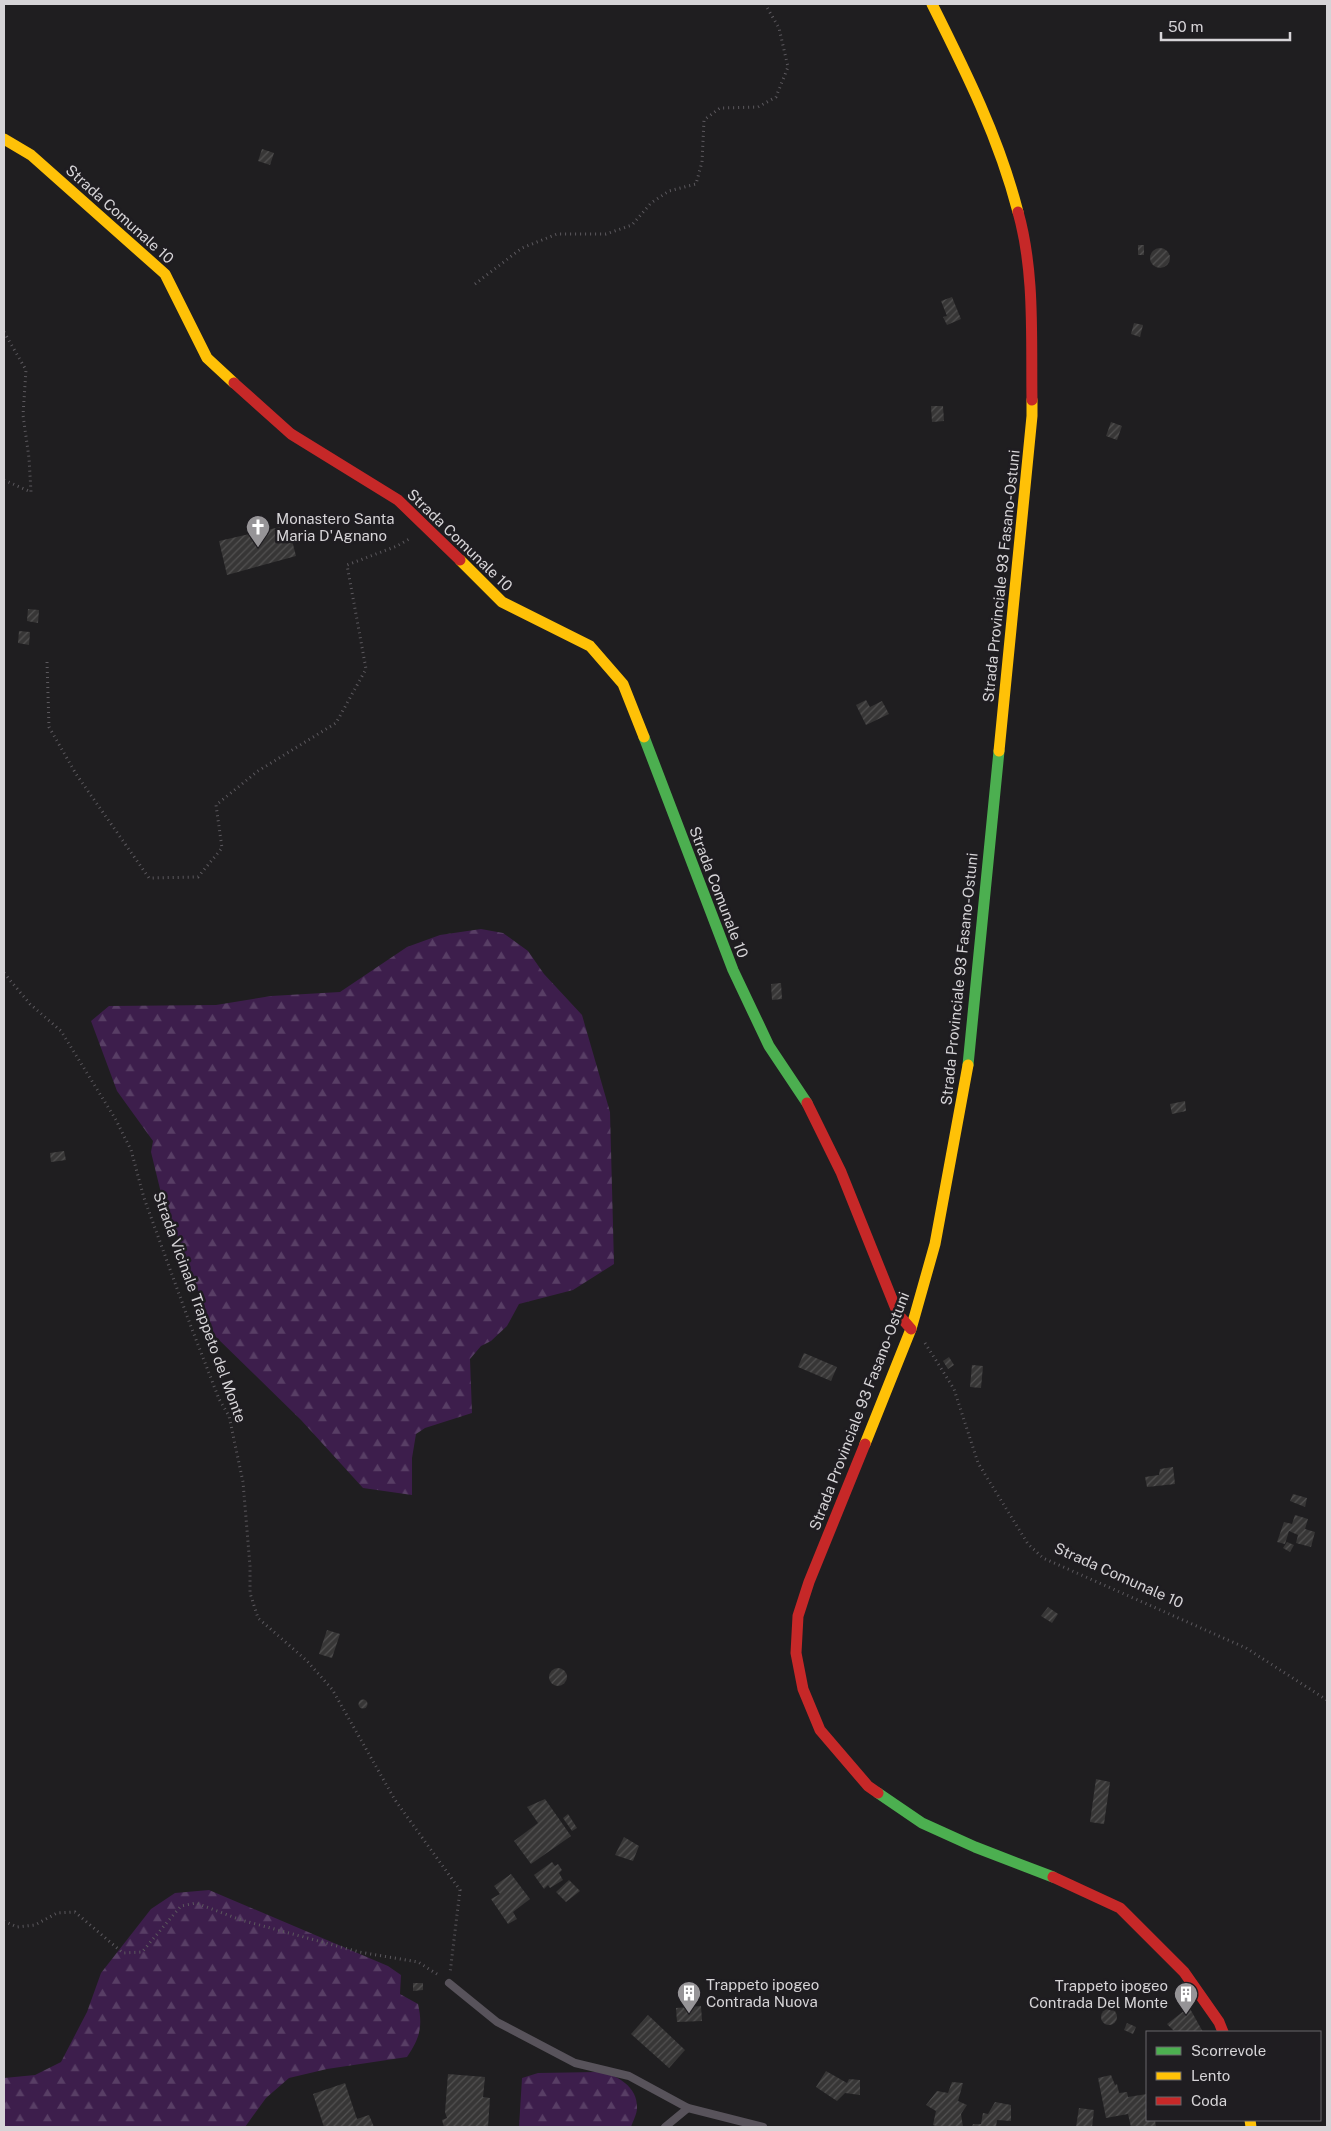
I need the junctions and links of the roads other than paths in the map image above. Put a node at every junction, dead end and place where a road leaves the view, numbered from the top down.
1 (932, 4) edge
2 (4, 139) edge
3 (911, 1329) junction
4 (449, 1983) road end
5 (1222, 2031) edge
6 (688, 2108) junction
7 (665, 2127) edge
8 (762, 2127) edge

1 - 3 main road, Strada Provinciale 93 Fasano-Ostuni
2 - 3 main road, Strada Comunale 10
3 - 5 main road, Strada Provinciale 93 Fasano-Ostuni
4 - 6 lane
6 - 7 lane
6 - 8 lane

